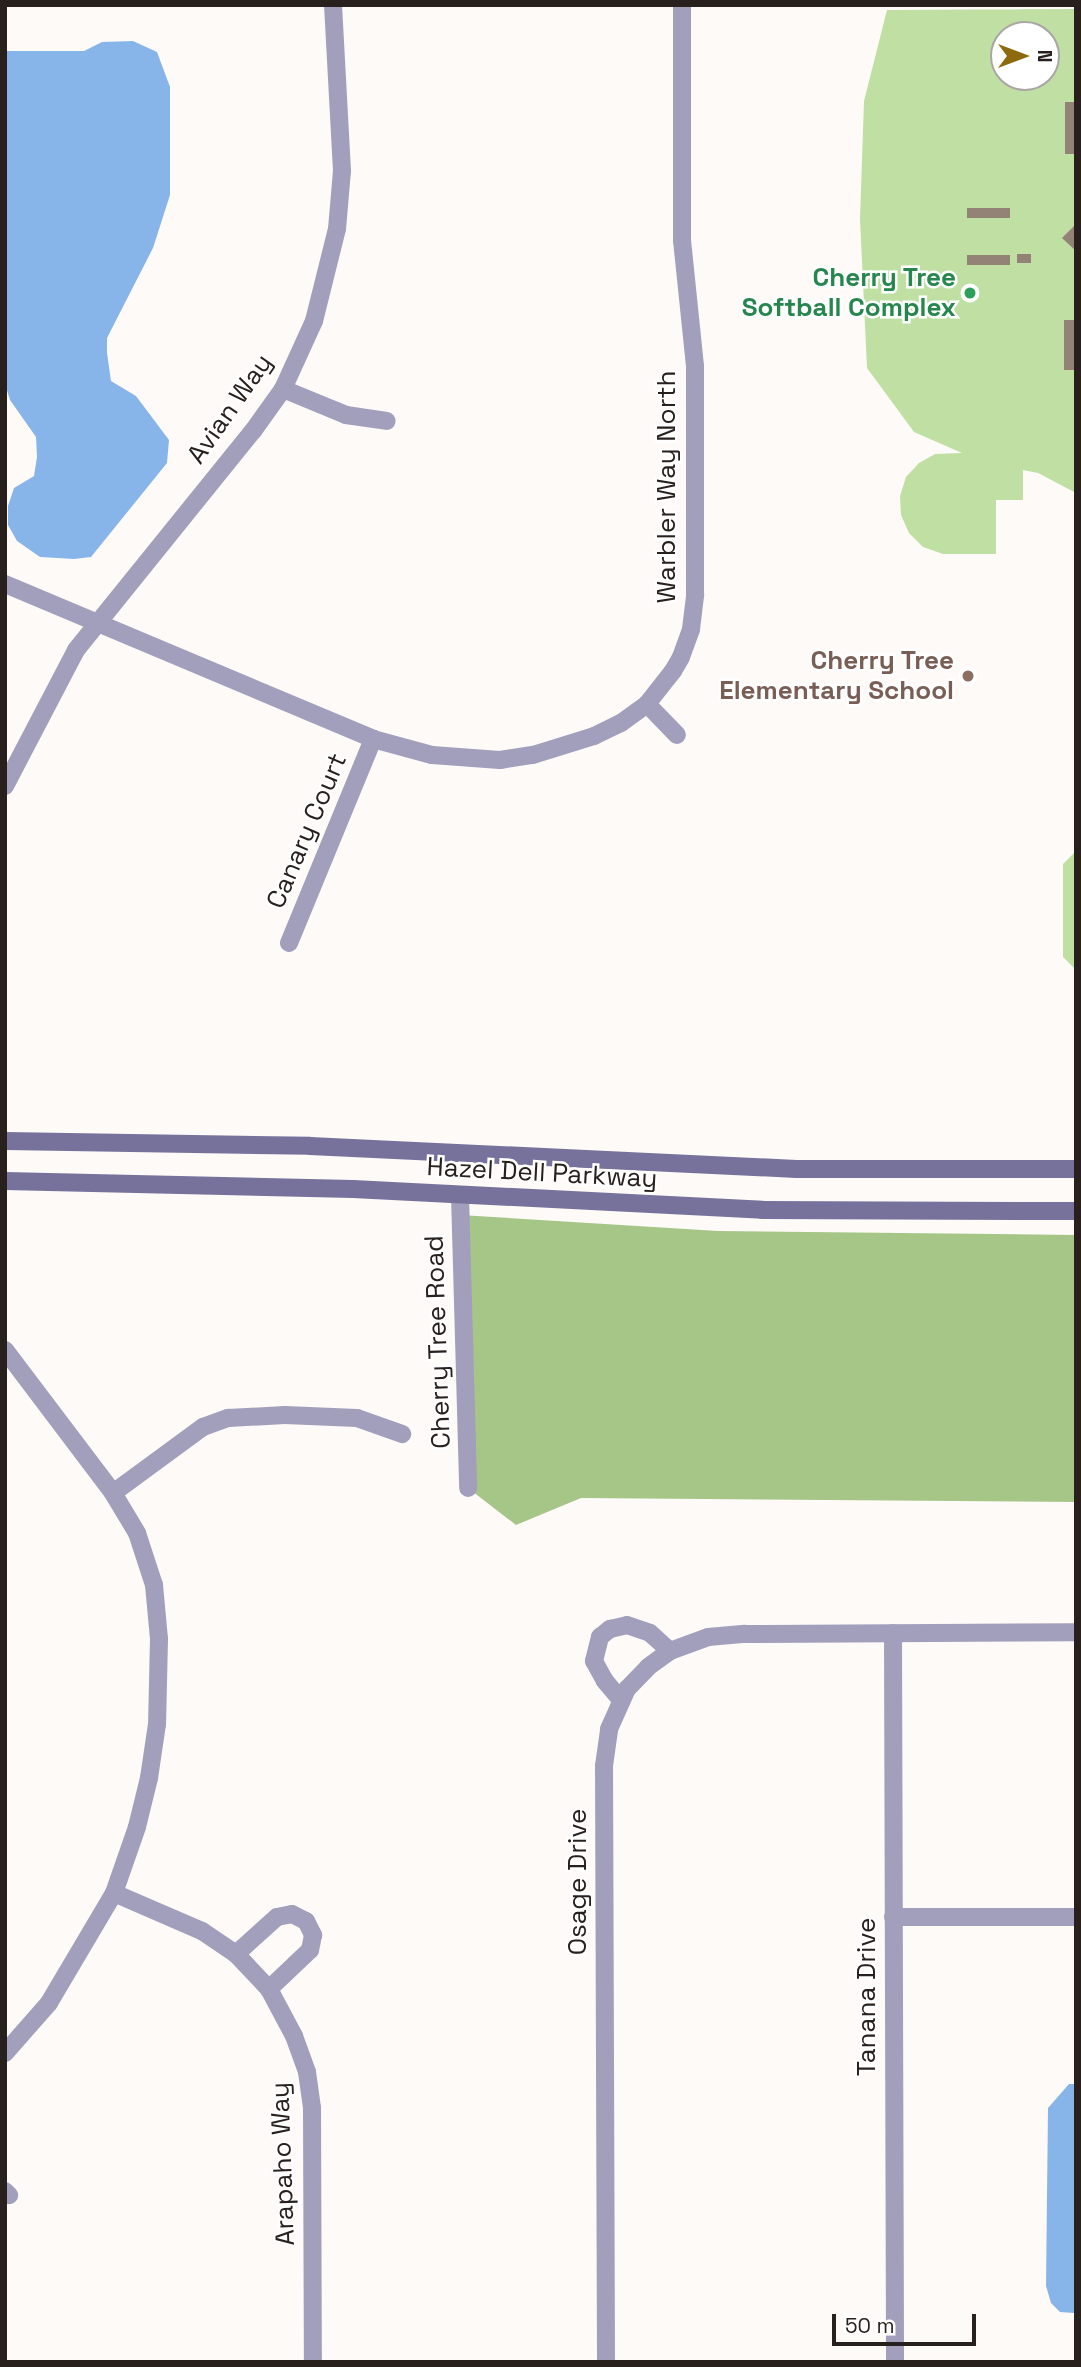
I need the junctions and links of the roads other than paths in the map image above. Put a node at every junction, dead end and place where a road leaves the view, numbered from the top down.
1 (333, 5) edge
2 (682, 5) edge
3 (283, 389) junction
4 (387, 421) dead end
5 (5, 584) edge
6 (97, 622) junction
7 (647, 704) junction
8 (677, 735) dead end
9 (373, 739) junction
10 (5, 786) edge
11 (289, 943) dead end
12 (5, 1141) edge
13 (1076, 1169) edge
14 (5, 1181) edge
15 (460, 1195) junction
16 (1076, 1211) edge
17 (5, 1349) edge
18 (402, 1434) dead end
19 (468, 1488) dead end
20 (113, 1493) junction
21 (1076, 1632) edge
22 (892, 1633) junction
23 (670, 1651) junction
24 (621, 1700) junction
25 (114, 1893) junction
26 (892, 1917) junction
27 (1076, 1917) edge
28 (236, 1954) junction
29 (269, 1989) junction
30 (5, 2053) edge
31 (313, 2362) edge
32 (606, 2362) edge
33 (895, 2362) edge

1 - 3 street, Avian Way
2 - 7 street, Warbler Way North
3 - 4 street
3 - 6 street, Avian Way
5 - 6 street, Warbler Way North
6 - 9 street, Warbler Way North
6 - 10 street, Avian Way
7 - 8 street
7 - 9 street, Warbler Way North
9 - 11 street, Canary Court
12 - 13 main road, Hazel Dell Parkway
14 - 15 main road, Hazel Dell Parkway
15 - 16 main road, Hazel Dell Parkway
15 - 19 street, Cherry Tree Road
17 - 20 street
18 - 20 street
20 - 25 street
21 - 22 street, Osage Drive
22 - 23 street, Osage Drive
22 - 26 street, Tanana Drive
23 - 24 street, Osage Drive
23 - 24 street
24 - 32 street, Osage Drive
25 - 28 street, Arapaho Way
25 - 30 street
26 - 27 street
26 - 33 street, Tanana Drive
28 - 29 street, Arapaho Way
28 - 29 street
29 - 31 street, Arapaho Way

